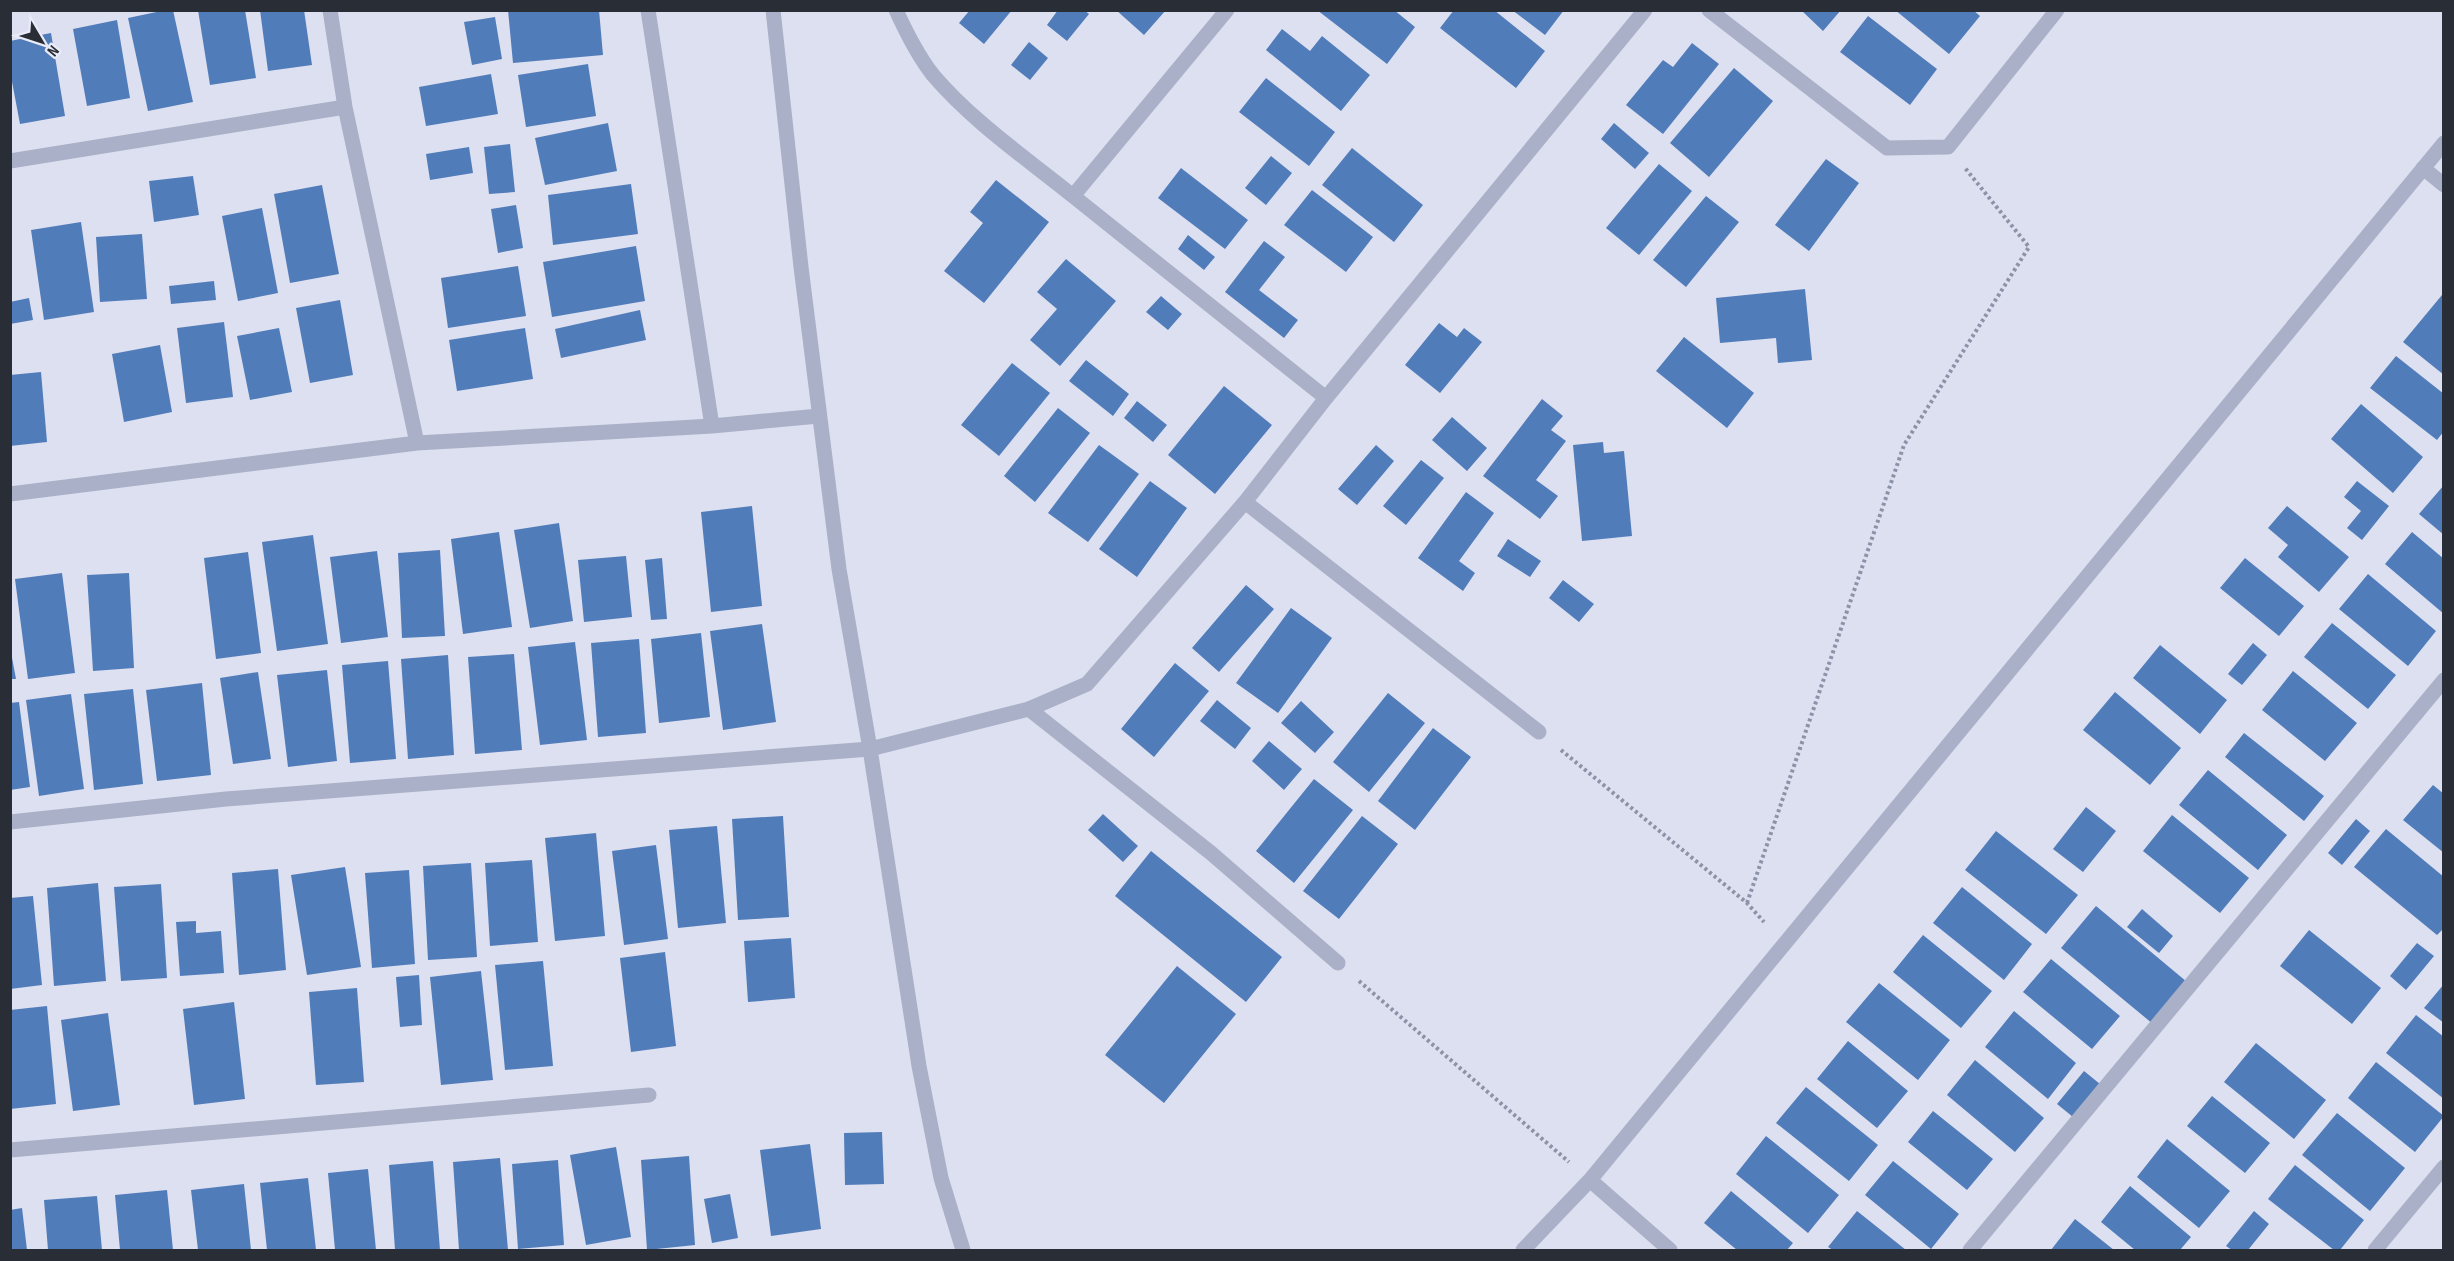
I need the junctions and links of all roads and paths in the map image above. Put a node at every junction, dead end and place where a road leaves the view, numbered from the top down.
1 (330, 10) edge
2 (648, 10) edge
3 (773, 10) edge
4 (896, 10) edge
5 (1227, 10) edge
6 (1645, 10) edge
7 (1709, 10) edge
8 (2057, 10) edge
9 (345, 107) junction
10 (2444, 143) edge
11 (1948, 147) junction
12 (10, 161) edge
13 (2423, 168) junction
14 (2444, 186) edge
15 (1073, 196) junction
16 (1326, 398) junction
17 (819, 416) junction
18 (712, 426) junction
19 (417, 443) junction
20 (10, 494) edge
21 (1245, 502) junction
22 (2444, 680) edge
23 (1029, 709) junction
24 (1539, 732) joint
25 (870, 749) junction
26 (10, 822) edge
27 (1747, 903) junction
28 (1785, 944) junction
29 (1338, 963) joint
30 (649, 1095) dead end
31 (10, 1150) edge
32 (2444, 1167) edge
33 (1590, 1180) junction
34 (963, 1251) edge
35 (1523, 1251) edge
36 (1670, 1251) edge
37 (1970, 1251) edge
38 (2375, 1251) edge

1 - 9 street
2 - 18 street
3 - 17 street
4 - 15 street
5 - 15 street
6 - 16 street
7 - 11 street
8 - 11 street
9 - 12 street
9 - 19 street
10 - 13 street
11 - 27 path
13 - 14 street
13 - 28 street
15 - 16 street
16 - 21 street
17 - 18 street
17 - 25 street
18 - 19 street
19 - 20 street
21 - 23 street
21 - 24 street
22 - 37 street
23 - 25 street
23 - 29 street
24 - 27 path
25 - 26 street
25 - 34 street
27 - 28 path
28 - 33 street
29 - 33 path
30 - 31 street
32 - 38 street
33 - 35 street
33 - 36 street

